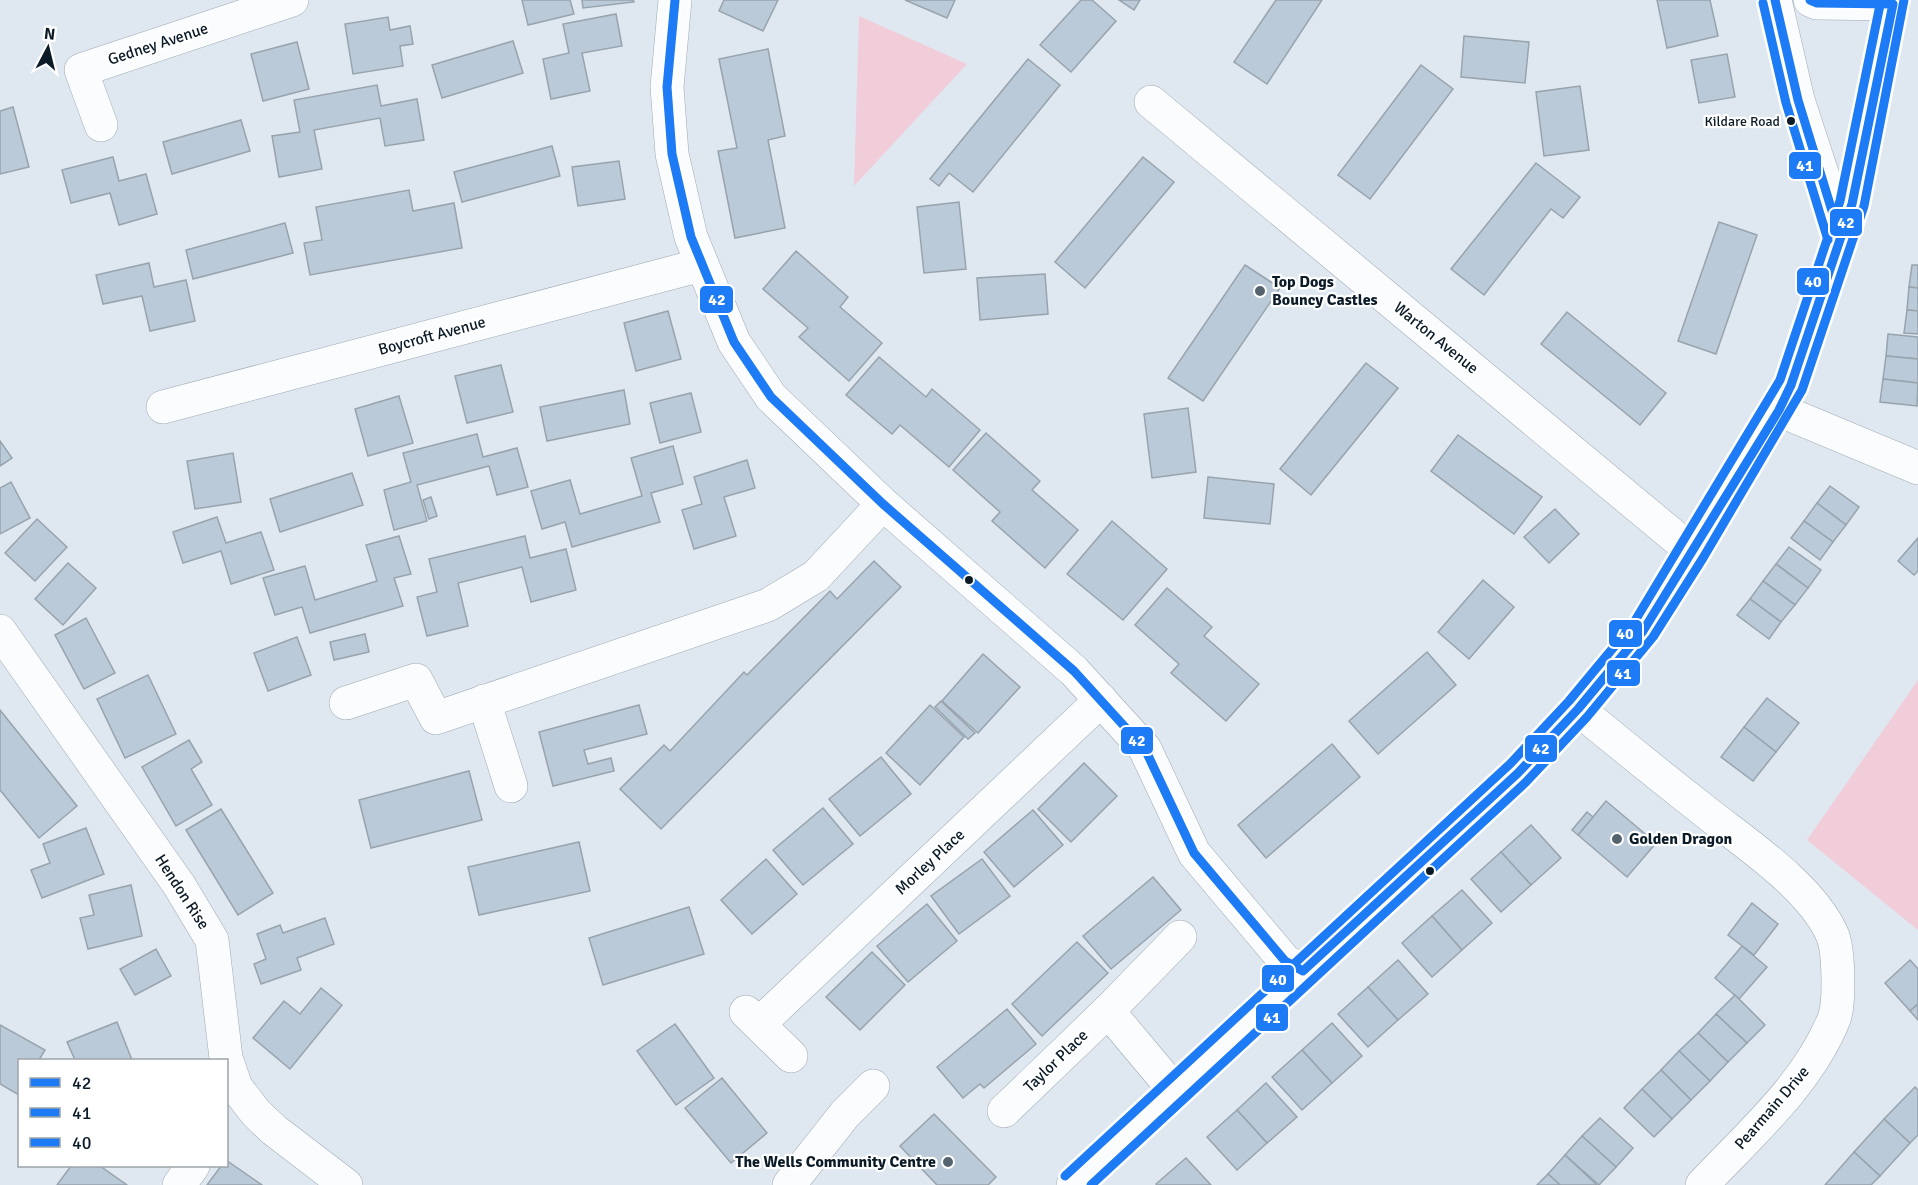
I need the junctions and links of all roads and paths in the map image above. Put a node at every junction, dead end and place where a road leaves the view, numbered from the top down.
1 (292, 0) edge
2 (675, 0) edge
3 (1775, 0) edge
4 (1810, 0) edge
5 (1893, 2) edge
6 (1151, 102) dead end
7 (101, 125) dead end
8 (1840, 237) junction
9 (701, 265) junction
10 (163, 407) dead end
11 (1779, 410) junction
12 (1918, 468) edge
13 (883, 504) junction
14 (1693, 552) junction
15 (0, 631) edge
16 (1101, 700) junction
17 (484, 701) junction
18 (346, 703) dead end
19 (1578, 710) junction
20 (511, 786) dead end
21 (1180, 937) dead end
22 (1303, 971) junction
23 (1108, 1011) junction
24 (791, 1056) dead end
25 (226, 1059) edge
26 (228, 1064) edge
27 (873, 1086) dead end
28 (1175, 1091) junction
29 (234, 1105) edge
30 (1004, 1111) dead end
31 (192, 1167) edge
32 (179, 1185) edge
33 (346, 1185) edge
34 (789, 1185) edge
35 (1073, 1185) edge
36 (1702, 1185) edge

1 - 7 street, Gedney Avenue
2 - 9 street
3 - 8 street
4 - 5 street
5 - 8 street
6 - 14 street, Warton Avenue
8 - 11 street
9 - 10 street, Boycroft Avenue
9 - 13 street
11 - 12 street
11 - 14 street
13 - 16 street
13 - 17 street
14 - 19 street
15 - 25 street, Hendon Rise
16 - 22 street
16 - 24 street, Morley Place
17 - 18 street
17 - 20 street
19 - 22 street
19 - 36 street, Pearmain Drive
21 - 23 street, Taylor Place
22 - 28 street
23 - 28 street
23 - 30 street, Taylor Place
26 - 29 street, Hendon Rise
27 - 34 street
28 - 35 street
29 - 33 street, Hendon Rise
31 - 32 street

